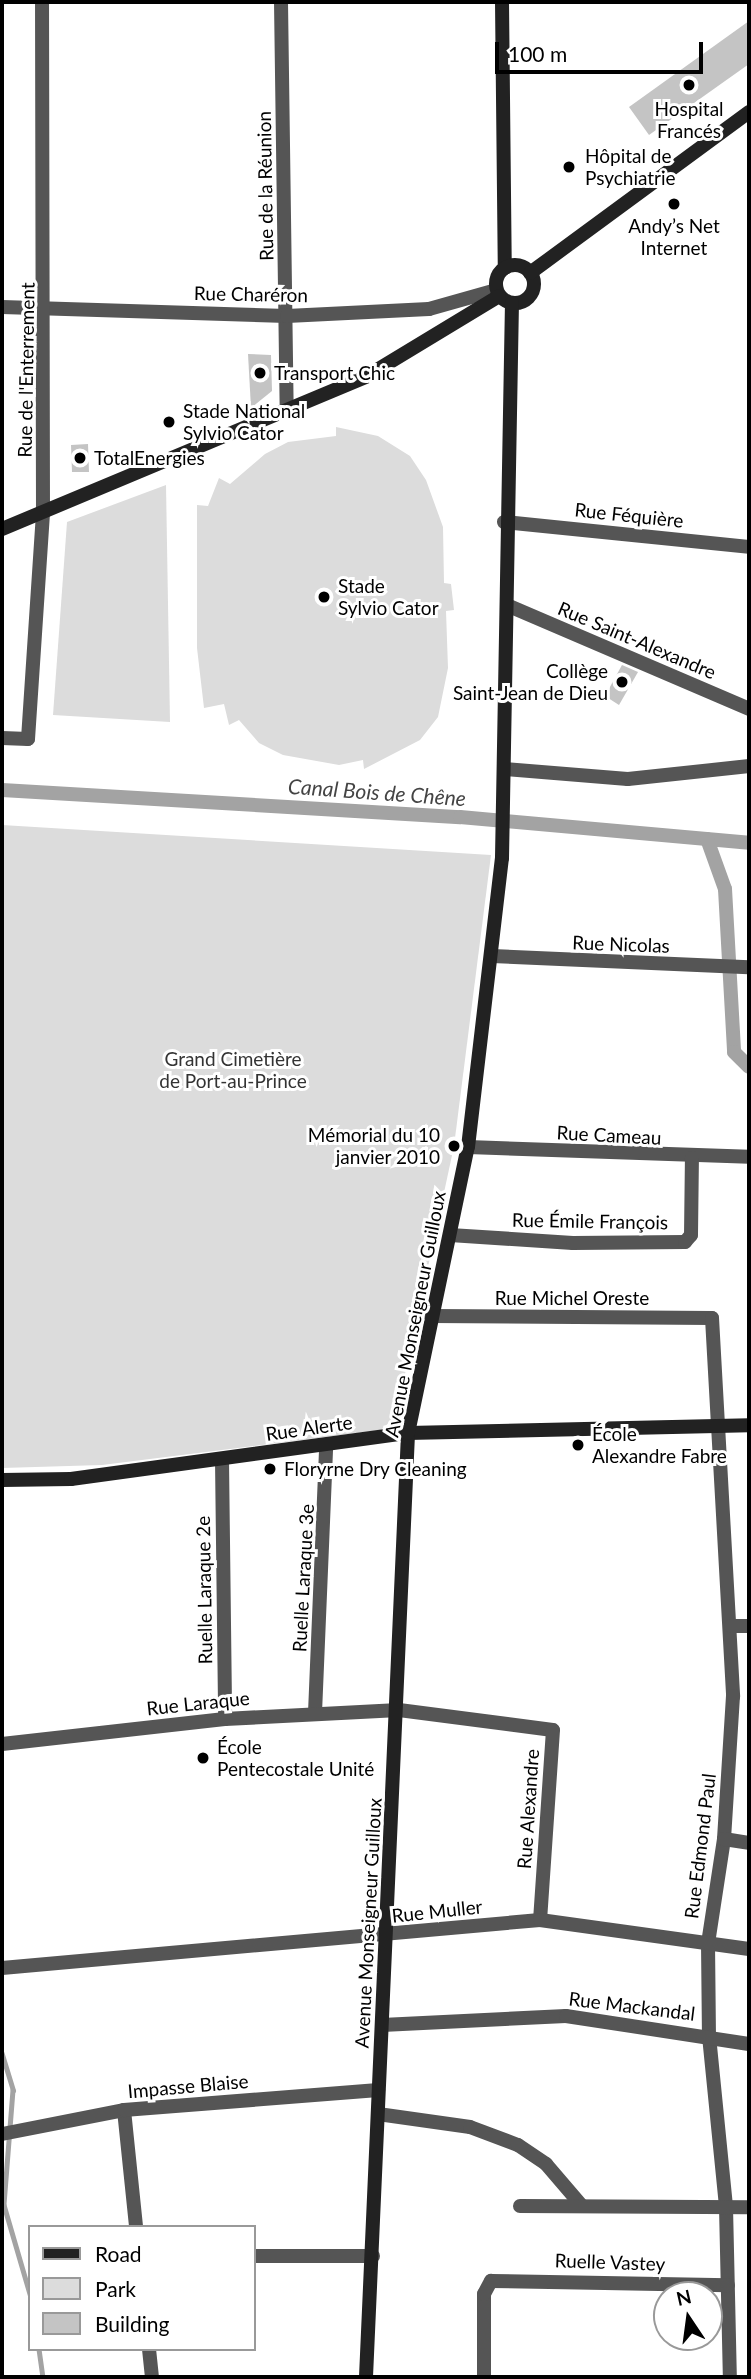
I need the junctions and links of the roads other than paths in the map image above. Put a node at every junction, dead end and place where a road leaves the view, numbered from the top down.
1 (42, 2) edge
2 (281, 2) edge
3 (502, 2) edge
4 (749, 112) edge
5 (505, 268) junction
6 (530, 273) junction
7 (502, 296) junction
8 (2, 307) edge
9 (46, 308) junction
10 (287, 316) junction
11 (286, 411) junction
12 (43, 511) junction
13 (504, 522) junction
14 (2, 529) edge
15 (749, 547) edge
16 (509, 606) junction
17 (749, 709) edge
18 (2, 738) edge
19 (749, 766) edge
20 (505, 769) junction
21 (492, 956) junction
22 (735, 966) edge
23 (468, 1147) junction
24 (749, 1157) edge
25 (692, 1158) junction
26 (450, 1235) junction
27 (431, 1316) junction
28 (712, 1318) joint
29 (749, 1425) edge
30 (720, 1426) junction
31 (408, 1433) junction
32 (326, 1445) junction
33 (222, 1460) junction
34 (2, 1480) edge
35 (731, 1626) junction
36 (749, 1626) edge
37 (399, 1710) junction
38 (315, 1713) junction
39 (225, 1719) junction
40 (2, 1744) edge
41 (724, 1839) junction
42 (749, 1843) edge
43 (540, 1920) junction
44 (384, 1935) junction
45 (708, 1943) junction
46 (749, 1949) edge
47 (2, 1968) edge
48 (382, 2025) junction
49 (709, 2036) junction
50 (749, 2043) edge
51 (379, 2090) junction
52 (124, 2110) junction
53 (378, 2114) junction
54 (2, 2134) edge
55 (520, 2206) dead end
56 (582, 2206) junction
57 (726, 2207) junction
58 (749, 2207) edge
59 (136, 2225) edge
60 (256, 2256) edge
61 (373, 2256) junction
62 (727, 2285) junction
63 (149, 2351) edge
64 (152, 2377) edge
65 (366, 2377) edge
66 (484, 2377) edge
67 (730, 2377) edge

1 - 9 street, Rue de l'Enterrement
2 - 10 street, Rue de la Réunion
3 - 5 street
4 - 6 street
5 - 6 street
5 - 7 street
6 - 7 street
7 - 10 street, Rue Charéron
7 - 11 street
7 - 13 street, Avenue Monseigneur Guilloux
8 - 9 street, Rue Charéron
9 - 10 street, Rue Charéron
9 - 12 street, Rue de l'Enterrement
10 - 11 street, Rue de la Réunion
11 - 12 street
12 - 14 street
12 - 18 street, Rue de l'Enterrement
13 - 15 street, Rue Féquière
13 - 16 street, Avenue Monseigneur Guilloux
16 - 17 street, Rue Saint-Alexandre
16 - 20 street, Avenue Monseigneur Guilloux
19 - 20 street
20 - 21 street, Avenue Monseigneur Guilloux
21 - 22 street, Rue Nicolas
21 - 23 street, Avenue Monseigneur Guilloux
23 - 25 street, Rue Cameau
23 - 26 street, Avenue Monseigneur Guilloux
24 - 25 street, Rue Cameau
25 - 26 street, Rue Émile François
26 - 27 street, Avenue Monseigneur Guilloux
27 - 28 street, Rue Michel Oreste
27 - 31 street, Avenue Monseigneur Guilloux
28 - 30 street, Rue Edmond Paul
29 - 30 street, Rue Alerte
30 - 31 street, Rue Alerte
30 - 35 street, Rue Edmond Paul
31 - 32 street, Rue Alerte
31 - 37 street, Avenue Monseigneur Guilloux
32 - 33 street, Rue Alerte
32 - 38 street, Ruelle Laraque 3e
33 - 34 street, Rue Alerte
33 - 39 street, Ruelle Laraque 2e
35 - 36 street
35 - 41 street, Rue Edmond Paul
37 - 38 street, Rue Laraque
37 - 43 street, Rue Alexandre
37 - 44 street, Avenue Monseigneur Guilloux
38 - 39 street, Rue Laraque
39 - 40 street, Rue Laraque
41 - 42 street
41 - 45 street, Rue Edmond Paul
43 - 44 street, Rue Muller
43 - 45 street, Rue Muller
44 - 47 street, Rue Muller
44 - 48 street, Avenue Monseigneur Guilloux
45 - 46 street, Rue Muller
45 - 49 street, Rue Edmond Paul
48 - 49 street, Rue Mackandal
48 - 51 street, Avenue Monseigneur Guilloux
49 - 50 street, Rue Mackandal
49 - 57 street, Rue Edmond Paul
51 - 52 street, Impasse Blaise
51 - 53 street, Avenue Monseigneur Guilloux
52 - 54 street, Impasse Blaise
52 - 59 street
53 - 56 street
53 - 61 street, Avenue Monseigneur Guilloux
55 - 56 street
56 - 57 street
57 - 58 street
57 - 62 street, Rue Edmond Paul
60 - 61 street
61 - 65 street, Avenue Monseigneur Guilloux
62 - 66 street, Ruelle Vastey
62 - 67 street, Rue Edmond Paul
63 - 64 street

